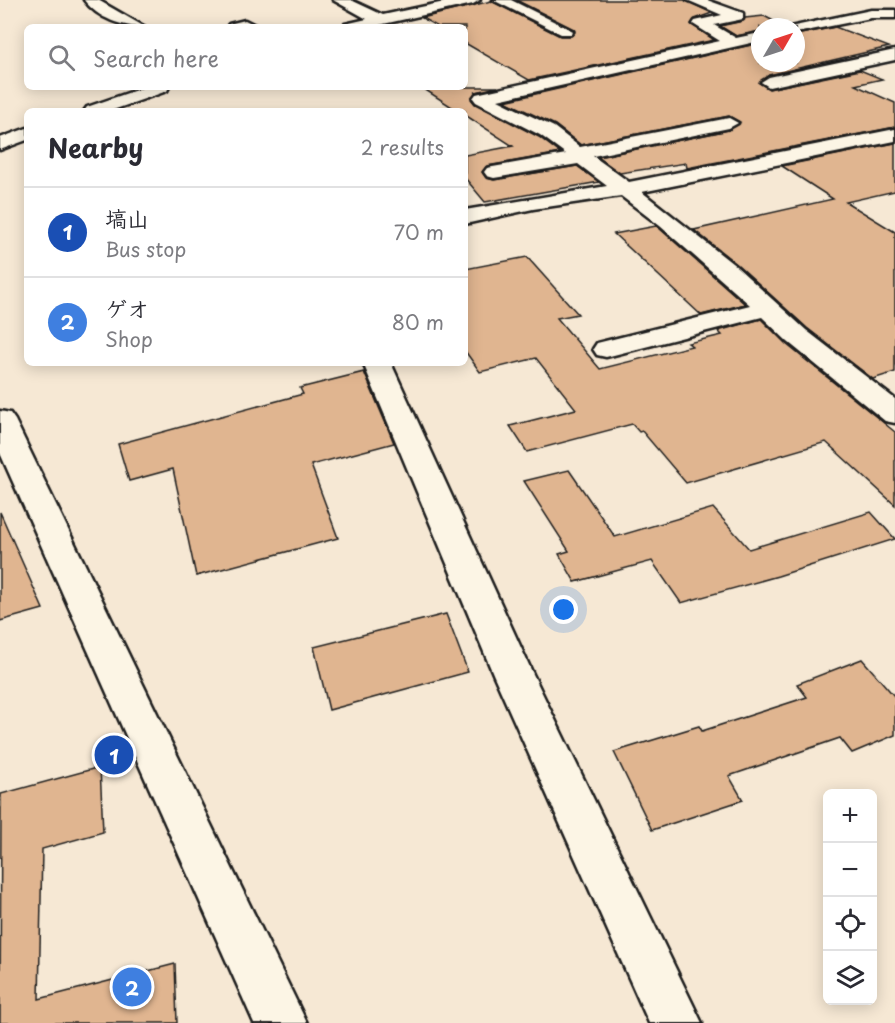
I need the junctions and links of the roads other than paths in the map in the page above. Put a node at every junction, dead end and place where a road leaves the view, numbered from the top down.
1 (91, 0) edge
2 (339, 0) edge
3 (473, 0) edge
4 (500, 0) edge
5 (694, 0) edge
6 (895, 14) edge
7 (381, 20) junction
8 (132, 24) edge
9 (363, 24) edge
10 (805, 27) edge
11 (566, 31) dead end
12 (751, 39) edge
13 (735, 43) junction
14 (895, 55) edge
15 (769, 82) dead end
16 (152, 90) edge
17 (141, 94) junction
18 (159, 105) dead end
19 (101, 108) edge
20 (729, 123) dead end
21 (24, 135) edge
22 (895, 135) edge
23 (0, 144) edge
24 (580, 155) junction
25 (494, 172) dead end
26 (626, 189) junction
27 (468, 216) edge
28 (768, 309) junction
29 (606, 349) dead end
30 (378, 366) edge
31 (895, 414) edge
32 (3, 436) edge
33 (281, 1023) edge
34 (676, 1023) edge

1 - 8 street
2 - 7 street
3 - 7 street
4 - 11 street
5 - 13 street
6 - 10 street
7 - 9 street
12 - 13 street
13 - 24 street
14 - 15 street
16 - 17 street
17 - 18 street
17 - 19 street
20 - 24 street
21 - 23 street
22 - 26 street
24 - 25 street
24 - 26 street
26 - 27 street
26 - 28 street
28 - 29 street
28 - 31 street
30 - 34 street
32 - 33 street

